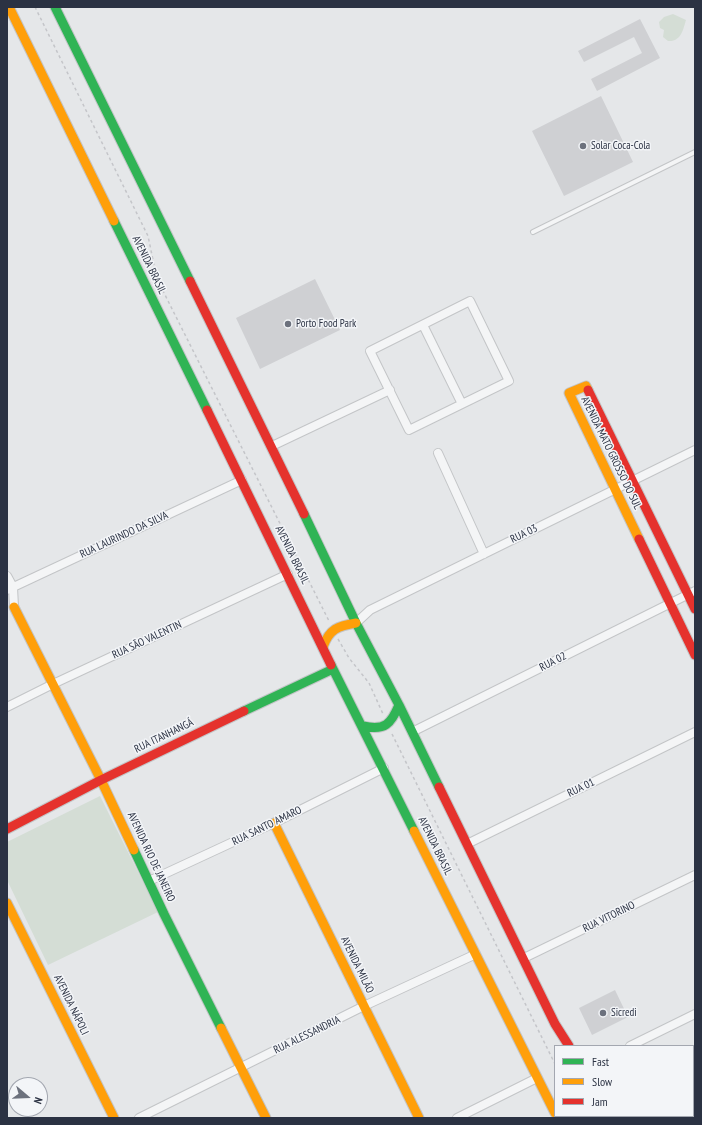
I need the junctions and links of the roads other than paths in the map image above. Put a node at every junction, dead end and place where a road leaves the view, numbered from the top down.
1 (9, 7) edge
2 (55, 7) edge
3 (695, 152) edge
4 (532, 232) dead end
5 (422, 324) junction
6 (390, 390) junction
7 (462, 404) junction
8 (272, 446) junction
9 (695, 450) edge
10 (438, 453) dead end
11 (242, 480) junction
12 (632, 481) junction
13 (615, 489) junction
14 (484, 554) junction
15 (288, 574) junction
16 (7, 576) edge
17 (10, 589) edge
18 (691, 592) edge
19 (670, 603) junction
20 (10, 604) edge
21 (695, 609) edge
22 (356, 623) junction
23 (323, 647) junction
24 (695, 655) edge
25 (333, 669) junction
26 (53, 684) junction
27 (399, 705) junction
28 (7, 707) edge
29 (363, 726) junction
30 (412, 732) junction
31 (695, 732) edge
32 (384, 768) junction
33 (101, 780) junction
34 (274, 823) junction
35 (7, 829) edge
36 (467, 844) junction
37 (695, 875) edge
38 (149, 881) junction
39 (7, 903) edge
40 (476, 954) junction
41 (524, 958) junction
42 (364, 1006) junction
43 (695, 1014) edge
44 (568, 1045) edge
45 (632, 1045) edge
46 (241, 1067) junction
47 (537, 1078) junction
48 (554, 1111) edge
49 (114, 1118) edge
50 (139, 1118) edge
51 (266, 1118) edge
52 (419, 1118) edge
53 (457, 1118) edge

1 - 11 main road, AVENIDA BRASIL
2 - 8 main road
3 - 4 lane
5 - 6 street
5 - 7 street
5 - 7 street
6 - 7 street
6 - 8 street
8 - 22 main road
9 - 12 street, RUA 03
10 - 14 street
11 - 15 main road, AVENIDA BRASIL
11 - 17 street, RUA LAURINDO DA SILVA
12 - 13 street, RUA 03
12 - 13 main road, AVENIDA MATO GROSSO DO SUL
12 - 18 main road, AVENIDA MATO GROSSO DO SUL
13 - 14 street, RUA 03
13 - 19 main road, AVENIDA MATO GROSSO DO SUL
14 - 22 street, RUA 03
15 - 23 main road, AVENIDA BRASIL
15 - 26 street, RUA SÃO VALENTIN
16 - 17 street
17 - 20 street, AVENIDA RIO DE JANEIRO
18 - 19 street, RUA 02
18 - 21 main road, AVENIDA MATO GROSSO DO SUL
19 - 24 main road, AVENIDA MATO GROSSO DO SUL
19 - 30 street, RUA 02
20 - 26 main road, AVENIDA RIO DE JANEIRO
22 - 23 main road
22 - 27 main road
23 - 25 main road, AVENIDA BRASIL
25 - 29 main road, AVENIDA BRASIL
25 - 33 main road, RUA ITANHANGÁ
26 - 28 street, RUA SÃO VALENTIN
26 - 33 main road, AVENIDA RIO DE JANEIRO
27 - 29 main road
27 - 30 main road
29 - 32 main road, AVENIDA BRASIL
30 - 36 main road
31 - 36 street, RUA 01
32 - 34 street, RUA SANTO AMARO
32 - 40 main road, AVENIDA BRASIL
33 - 35 main road, RUA ITANHANGÁ
33 - 38 main road, AVENIDA RIO DE JANEIRO
34 - 38 street, RUA SANTO AMARO
34 - 42 main road, AVENIDA MILÃO
36 - 41 main road
37 - 41 street, RUA VITORINO
38 - 46 main road, AVENIDA RIO DE JANEIRO
39 - 49 main road, AVENIDA NÁPOLI
40 - 42 street, RUA ALESSANDRIA
40 - 47 main road, AVENIDA BRASIL
41 - 44 main road
42 - 46 street, RUA ALESSANDRIA
42 - 52 main road, AVENIDA MILÃO
43 - 45 street
46 - 50 street, RUA ALESSANDRIA
46 - 51 main road, AVENIDA RIO DE JANEIRO
47 - 48 main road, AVENIDA BRASIL
47 - 53 street

